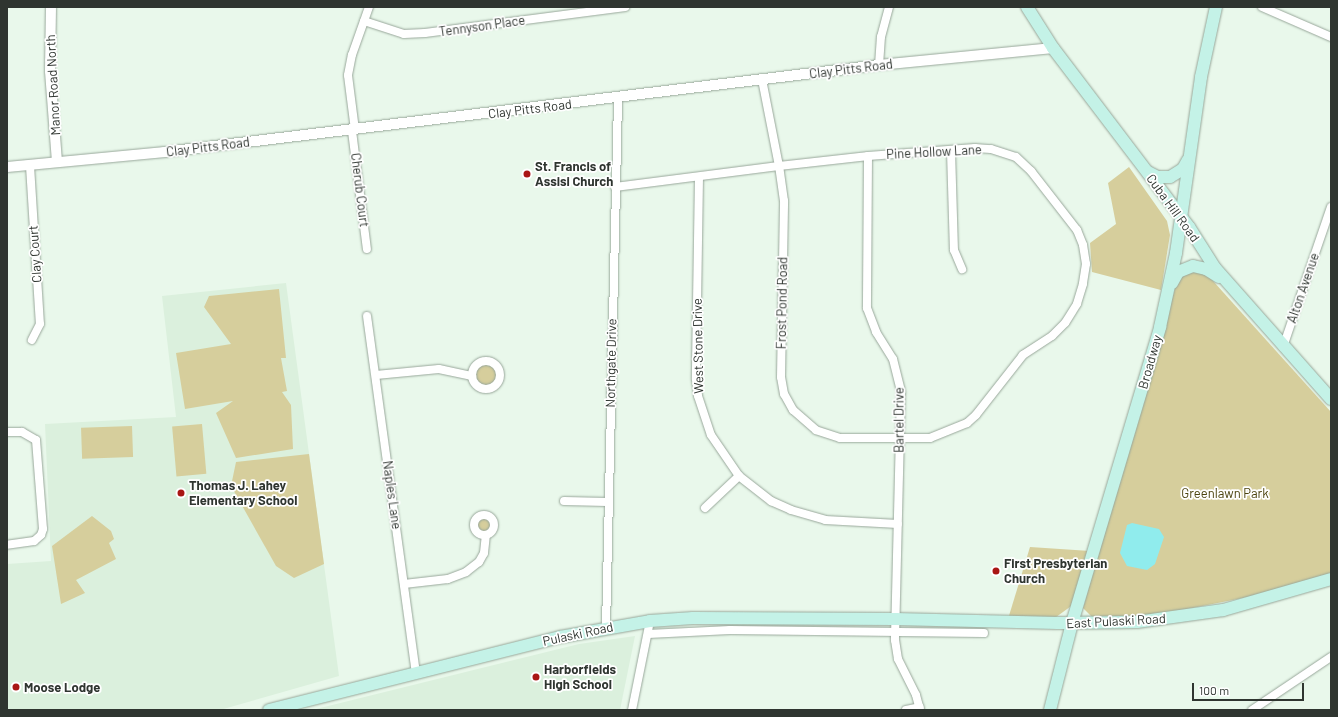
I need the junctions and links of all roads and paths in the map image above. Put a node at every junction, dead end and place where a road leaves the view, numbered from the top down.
1 (51, 7) edge
2 (369, 7) edge
3 (625, 7) edge
4 (889, 7) edge
5 (1027, 7) edge
6 (1216, 7) edge
7 (1262, 7) edge
8 (364, 21) junction
9 (1331, 37) edge
10 (1053, 48) junction
11 (879, 65) junction
12 (762, 79) junction
13 (618, 98) junction
14 (354, 131) junction
15 (951, 151) junction
16 (1191, 153) junction
17 (868, 156) junction
18 (57, 162) junction
19 (30, 166) junction
20 (779, 166) junction
21 (7, 167) edge
22 (1146, 170) junction
23 (699, 177) junction
24 (615, 187) junction
25 (1331, 207) edge
26 (1181, 218) junction
27 (367, 249) dead end
28 (962, 269) dead end
29 (1226, 282) junction
30 (1166, 298) junction
31 (367, 316) dead end
32 (32, 340) dead end
33 (1283, 347) junction
34 (376, 375) junction
35 (472, 376) dead end
36 (1331, 399) edge
37 (7, 432) edge
38 (900, 440) junction
39 (739, 476) junction
40 (564, 500) dead end
41 (608, 502) junction
42 (705, 508) dead end
43 (898, 524) junction
44 (486, 535) dead end
45 (7, 545) edge
46 (1331, 580) edge
47 (404, 584) junction
48 (895, 619) junction
49 (650, 621) junction
50 (1072, 623) junction
51 (606, 628) junction
52 (895, 633) junction
53 (648, 634) junction
54 (984, 634) dead end
55 (1331, 657) edge
56 (416, 673) junction
57 (920, 709) edge
58 (268, 710) edge
59 (632, 710) edge
60 (906, 710) edge
61 (1050, 710) edge
62 (1252, 710) edge

1 - 18 street, Manor Road North
2 - 8 street, Cherub Court
3 - 8 street, Tennyson Place
4 - 11 street
5 - 10 main road, Cuba Hill Road
6 - 16 main road, Broadway
7 - 9 street
8 - 14 street, Cherub Court
10 - 11 street, Clay Pitts Road
10 - 22 main road, Cuba Hill Road
11 - 12 street, Clay Pitts Road
12 - 13 street, Clay Pitts Road
12 - 20 street, Frost Pond Road
13 - 14 street, Clay Pitts Road
13 - 24 street, Northgate Drive
14 - 18 street, Clay Pitts Road
14 - 27 street, Cherub Court
15 - 17 street, Pine Hollow Lane
15 - 28 street
15 - 38 street, Pine Hollow Lane
16 - 22 main road
16 - 26 main road, Broadway
17 - 20 street, Pine Hollow Lane
17 - 38 street, Bartel Drive
18 - 19 street, Clay Pitts Road
19 - 21 street, Clay Pitts Road
19 - 32 street, Clay Court
20 - 23 street, Pine Hollow Lane
20 - 38 street, Frost Pond Road
22 - 26 main road, Cuba Hill Road
23 - 24 street, Pine Hollow Lane
23 - 39 street, West Stone Drive
24 - 41 street, Northgate Drive
25 - 33 street, Alton Avenue
26 - 29 main road, Cuba Hill Road
26 - 30 main road, Broadway
29 - 30 main road
29 - 33 main road, Cuba Hill Road
30 - 50 main road, Broadway
31 - 34 street, Naples Lane
33 - 36 main road, Cuba Hill Road
34 - 35 street
34 - 47 street, Naples Lane
37 - 45 street
38 - 43 street, Bartel Drive
39 - 42 street
39 - 43 street, West Stone Drive
40 - 41 street
41 - 51 street, Northgate Drive
43 - 48 street, Bartel Drive
44 - 47 street
46 - 50 main road, East Pulaski Road
47 - 56 street, Naples Lane
48 - 49 main road, Pulaski Road
48 - 50 main road, East Pulaski Road
48 - 52 street, Bartel Drive
49 - 51 main road, Pulaski Road
49 - 53 street
50 - 61 main road, Broadway
51 - 56 main road, Pulaski Road
52 - 53 street
52 - 54 street
52 - 57 street, Bartel Drive
53 - 59 street
55 - 62 street
56 - 58 main road, Pulaski Road
57 - 60 street

